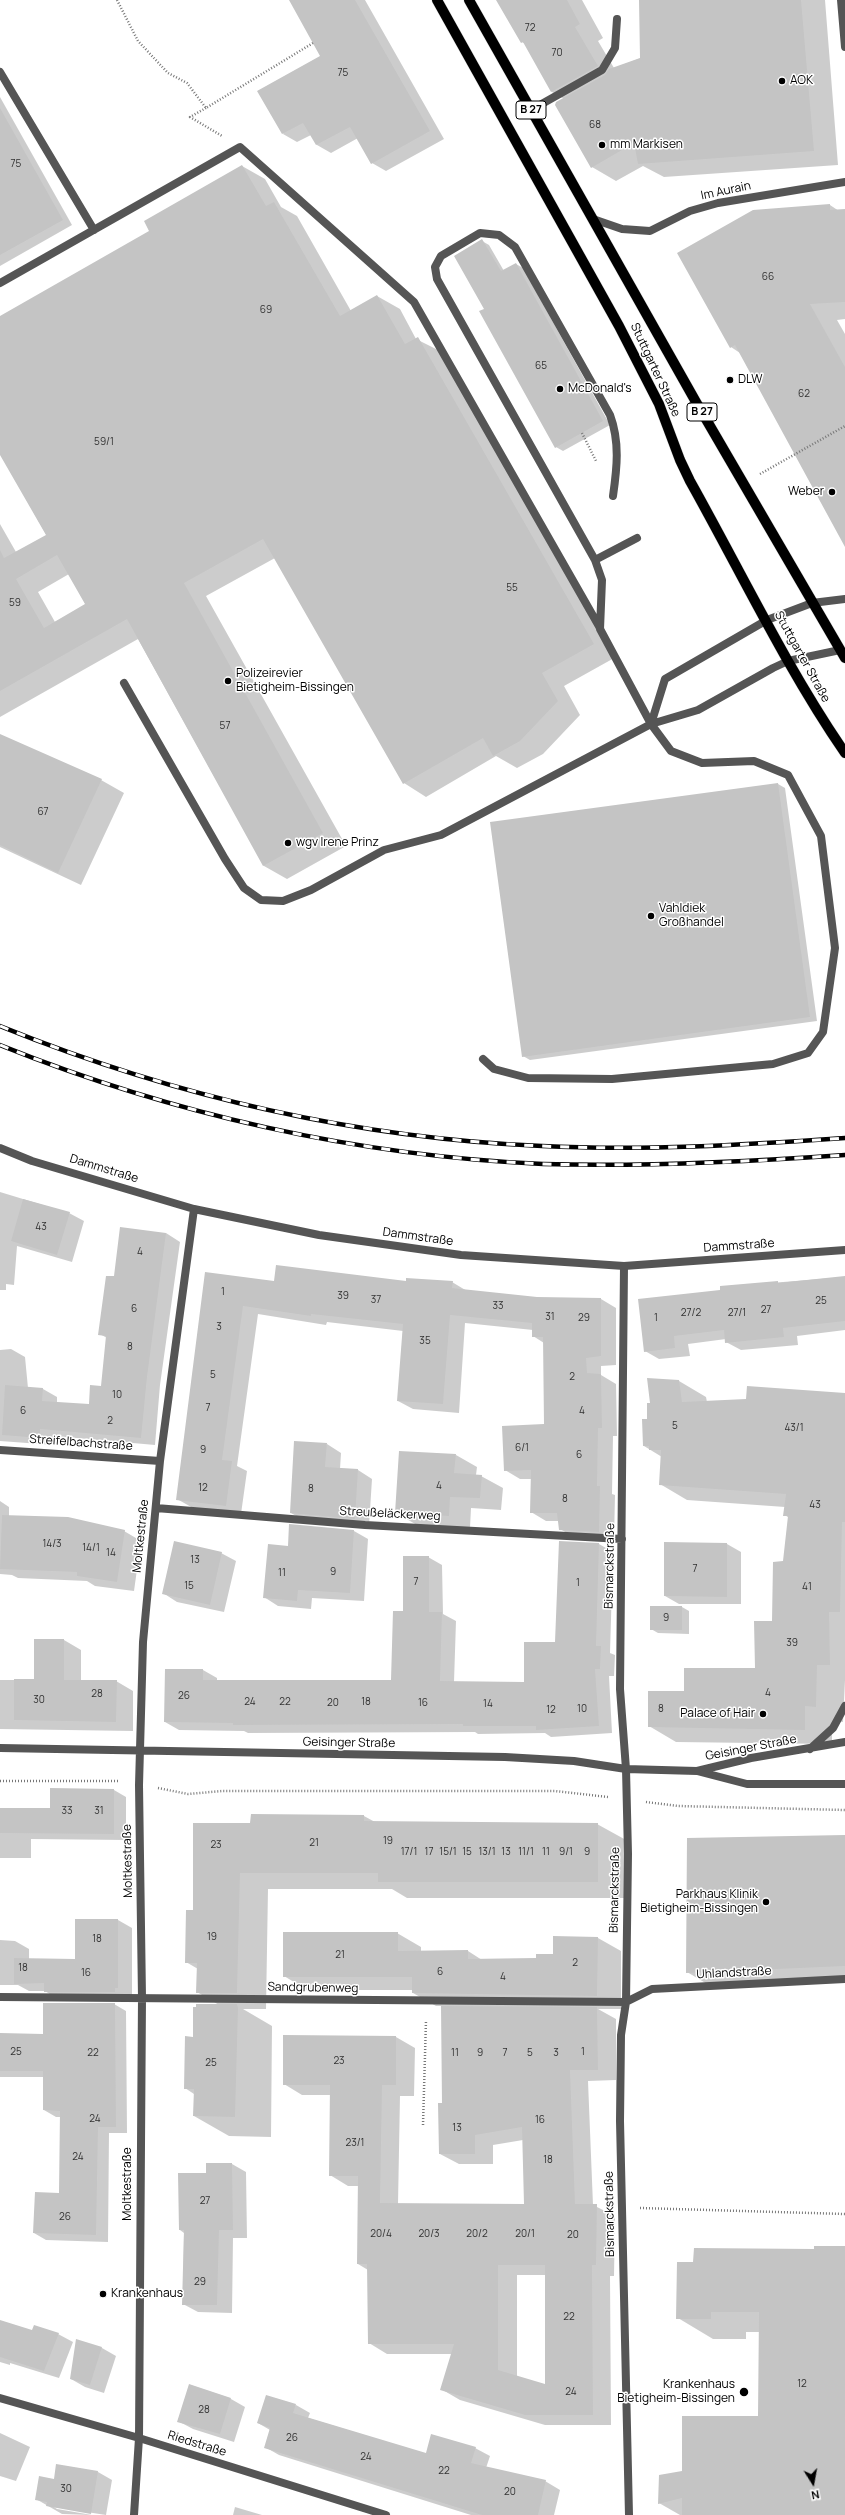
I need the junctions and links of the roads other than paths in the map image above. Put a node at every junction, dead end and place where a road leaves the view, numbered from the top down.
1 (437, 0) edge
2 (469, 0) edge
3 (841, 0) edge
4 (617, 19) dead end
5 (845, 47) edge
6 (0, 72) edge
7 (530, 110) junction
8 (845, 182) edge
9 (593, 220) junction
10 (94, 230) junction
11 (0, 283) edge
12 (613, 496) dead end
13 (637, 538) dead end
14 (595, 560) junction
15 (845, 598) edge
16 (812, 603) junction
17 (767, 620) junction
18 (600, 629) junction
19 (843, 652) edge
20 (788, 662) junction
21 (124, 684) dead end
22 (650, 724) junction
23 (845, 753) edge
24 (483, 1059) dead end
25 (0, 1148) edge
26 (194, 1209) junction
27 (845, 1250) edge
28 (624, 1266) junction
29 (0, 1450) edge
30 (160, 1461) junction
31 (156, 1508) junction
32 (622, 1539) junction
33 (845, 1706) edge
34 (845, 1742) edge
35 (0, 1748) edge
36 (140, 1750) junction
37 (810, 1750) junction
38 (626, 1769) junction
39 (697, 1771) junction
40 (845, 1784) edge
41 (845, 1979) edge
42 (0, 1997) edge
43 (142, 1998) junction
44 (626, 2002) junction
45 (0, 2398) edge
46 (139, 2438) junction
47 (134, 2515) edge
48 (386, 2515) edge
49 (629, 2515) edge

1 - 17 main road, Stuttgarter Straße / B 27
2 - 7 main road, Stuttgarter Straße / B 27
3 - 5 street
4 - 7 street
6 - 10 street
7 - 9 main road, Stuttgarter Straße / B 27
8 - 9 street, Im Aurain
9 - 16 main road, Stuttgarter Straße / B 27
10 - 11 street
10 - 18 street
12 - 14 street
13 - 14 street
14 - 18 street
15 - 16 street
16 - 17 street
16 - 19 main road, Stuttgarter Straße / B 27
17 - 20 main road, Stuttgarter Straße / B 27
17 - 22 street
18 - 22 street
19 - 20 street
20 - 22 street
20 - 23 main road, Stuttgarter Straße / B 27
21 - 22 street
22 - 24 street
25 - 26 street, Dammstraße
26 - 28 street, Dammstraße
26 - 30 street, Moltkestraße
27 - 28 street, Dammstraße
28 - 32 street, Bismarckstraße
29 - 30 street, Streifelbachstraße
30 - 31 street, Moltkestraße
31 - 32 street, Streußeläckerweg
31 - 36 street, Moltkestraße
32 - 38 street, Bismarckstraße
33 - 37 street, Geisinger Straße
34 - 37 street, Geisinger Straße
35 - 36 street, Geisinger Straße
36 - 38 street, Geisinger Straße
36 - 43 street, Moltkestraße
37 - 39 street, Geisinger Straße
38 - 39 street, Geisinger Straße
38 - 44 street, Bismarckstraße
39 - 40 street, Geisinger Straße
41 - 44 street, Uhlandstraße
42 - 43 street, Sandgrubenweg
43 - 44 street, Sandgrubenweg
43 - 46 street, Moltkestraße
44 - 49 street, Bismarckstraße
45 - 46 street, Riedstraße
46 - 47 street, Moltkestraße
46 - 48 street, Riedstraße

